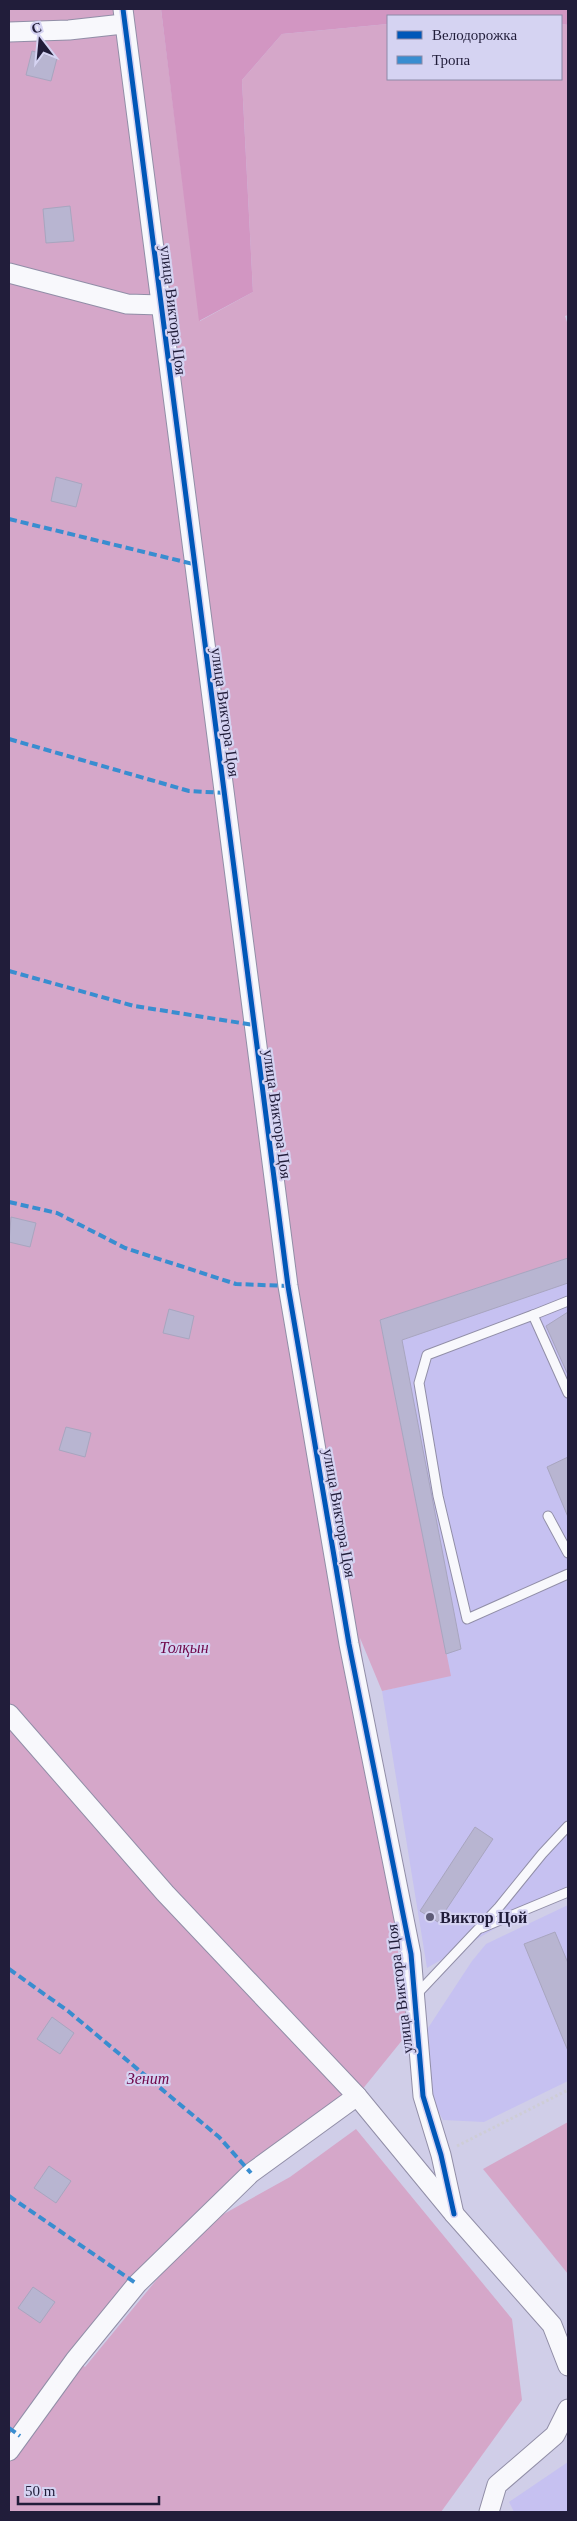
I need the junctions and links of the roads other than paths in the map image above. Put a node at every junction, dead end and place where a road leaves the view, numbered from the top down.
1 (123, 16) edge
2 (9, 32) edge
3 (9, 273) edge
4 (161, 304) junction
5 (568, 1301) edge
6 (532, 1315) junction
7 (568, 1393) edge
8 (548, 1516) dead end
9 (568, 1553) edge
10 (568, 1574) edge
11 (9, 1714) edge
12 (568, 1826) edge
13 (568, 1892) edge
14 (479, 1929) junction
15 (414, 1997) junction
16 (357, 2096) junction
17 (454, 2214) junction
18 (568, 2366) edge
19 (568, 2409) edge
20 (9, 2451) edge
21 (489, 2512) edge

1 - 2 street
1 - 4 street, улица Виктора Цоя
3 - 4 street
4 - 15 street, улица Виктора Цоя
5 - 6 lane
6 - 7 lane
6 - 10 lane
8 - 9 lane
11 - 16 street
12 - 14 lane
13 - 14 lane
14 - 15 lane
15 - 17 street, улица Виктора Цоя
16 - 17 street
16 - 20 street
17 - 18 street
19 - 21 street

